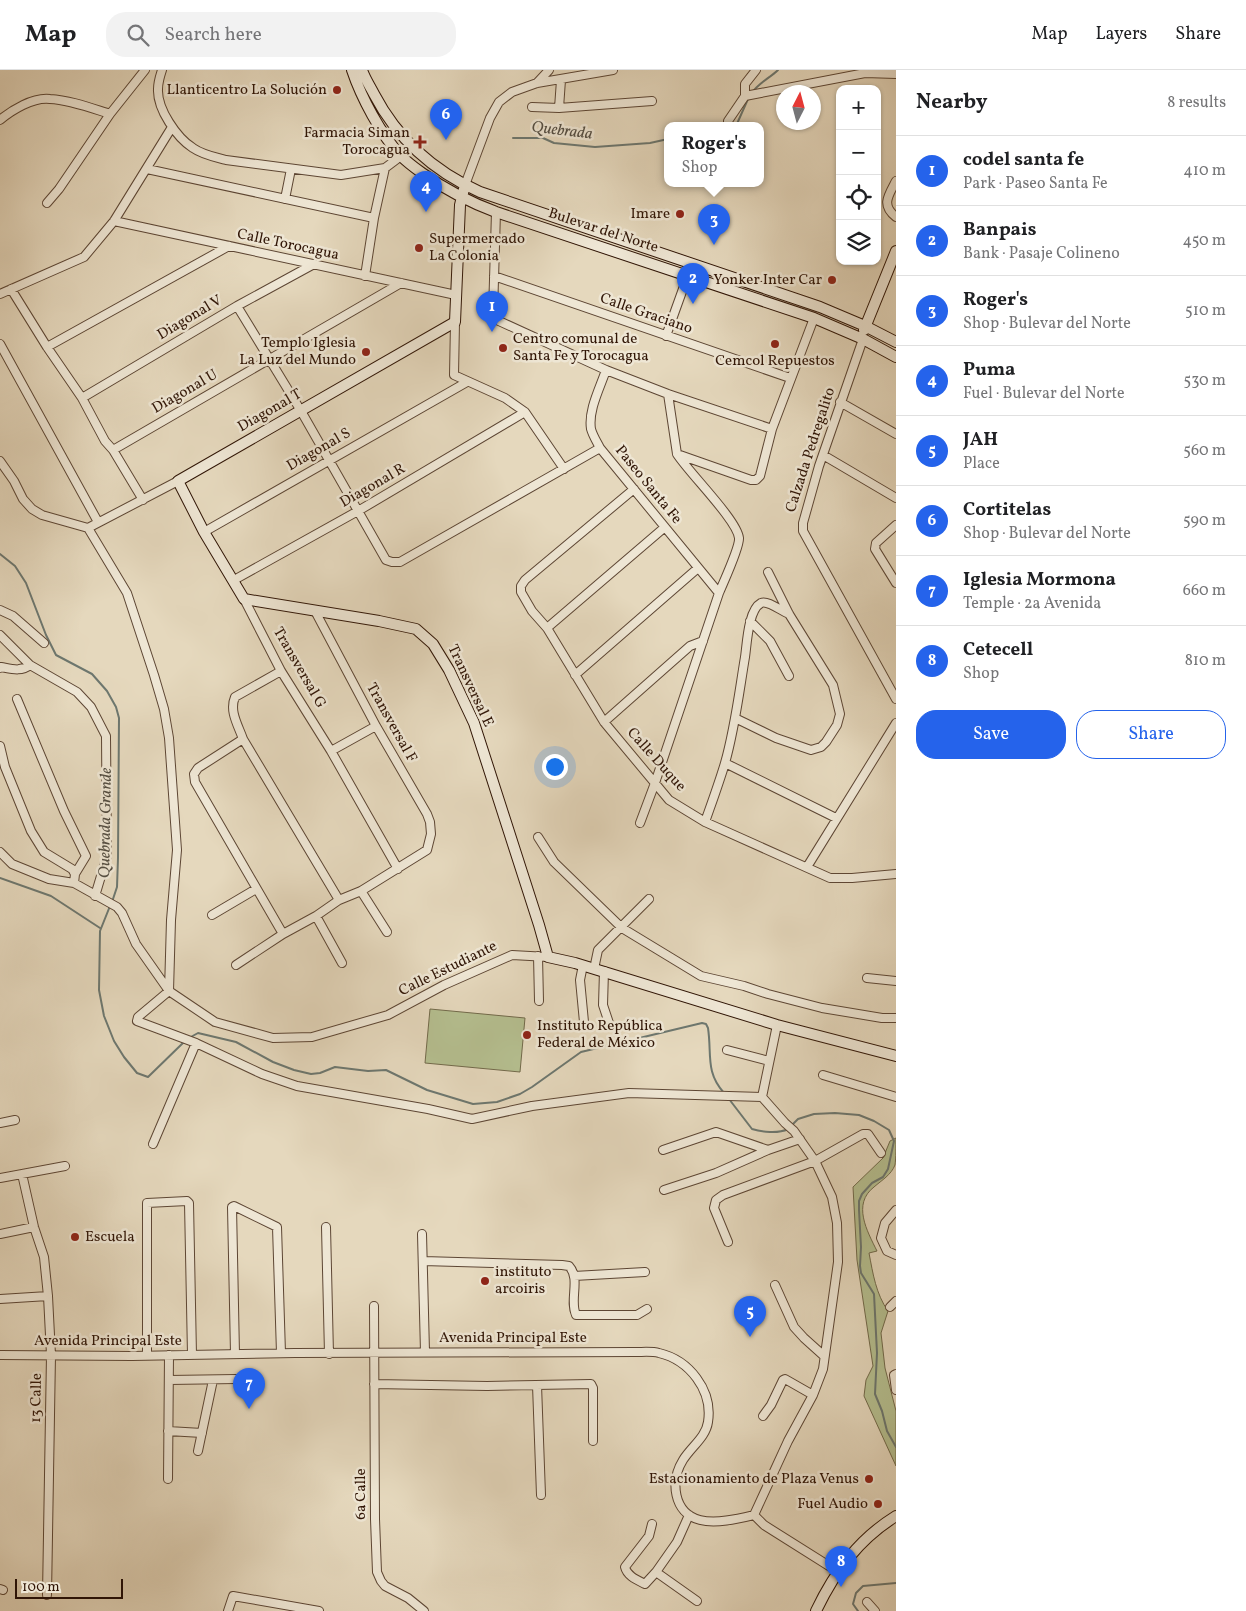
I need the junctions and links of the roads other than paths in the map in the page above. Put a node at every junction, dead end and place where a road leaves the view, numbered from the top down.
1 (145, 70) edge
2 (162, 70) edge
3 (352, 70) edge
4 (362, 70) edge
5 (549, 70) edge
6 (613, 70) edge
7 (756, 70) edge
8 (896, 74) edge
9 (561, 80) junction
10 (537, 82) junction
11 (749, 95) junction
12 (652, 101) dead end
13 (532, 107) dead end
14 (559, 108) junction
15 (110, 114) junction
16 (0, 120) edge
17 (728, 122) edge
18 (172, 127) junction
19 (401, 156) junction
20 (385, 168) junction
21 (147, 169) junction
22 (291, 169) junction
23 (896, 181) edge
24 (465, 185) junction
25 (462, 198) junction
26 (286, 199) junction
27 (47, 203) dead end
28 (496, 212) junction
29 (896, 217) edge
30 (374, 218) junction
31 (114, 221) junction
32 (229, 246) junction
33 (896, 251) edge
34 (314, 264) junction
35 (688, 275) junction
36 (365, 276) junction
37 (494, 276) junction
38 (400, 283) junction
39 (11, 289) junction
40 (0, 294) edge
41 (456, 295) junction
42 (238, 306) junction
43 (814, 318) junction
44 (455, 322) junction
45 (865, 326) junction
46 (666, 336) junction
47 (863, 339) junction
48 (896, 342) edge
49 (0, 344) edge
50 (47, 347) junction
51 (896, 357) edge
52 (270, 358) junction
53 (606, 370) junction
54 (454, 375) junction
55 (790, 378) junction
56 (467, 382) junction
57 (449, 393) junction
58 (668, 394) junction
59 (82, 398) junction
60 (840, 402) junction
61 (301, 411) junction
62 (525, 412) junction
63 (772, 429) junction
64 (896, 434) edge
65 (600, 448) junction
66 (113, 450) junction
67 (677, 454) junction
68 (823, 455) junction
69 (329, 460) junction
70 (0, 461) edge
71 (564, 469) junction
72 (178, 481) junction
73 (634, 489) junction
74 (896, 498) edge
75 (143, 500) junction
76 (358, 511) junction
77 (98, 522) junction
78 (896, 525) edge
79 (665, 527) junction
80 (88, 528) junction
81 (204, 532) junction
82 (698, 568) junction
83 (768, 572) dead end
84 (234, 580) junction
85 (896, 583) edge
86 (719, 593) junction
87 (244, 599) junction
88 (0, 610) edge
89 (315, 611) junction
90 (789, 614) junction
91 (750, 621) junction
92 (547, 628) junction
93 (0, 636) edge
94 (703, 641) junction
95 (44, 643) dead end
96 (30, 665) junction
97 (0, 668) edge
98 (281, 671) junction
99 (575, 676) junction
100 (789, 676) dead end
101 (17, 699) dead end
102 (896, 699) edge
103 (735, 718) junction
104 (604, 722) junction
105 (896, 723) edge
106 (376, 726) junction
107 (243, 739) junction
108 (0, 746) edge
109 (332, 752) junction
110 (725, 763) junction
111 (655, 783) junction
112 (836, 818) junction
113 (706, 822) junction
114 (640, 823) dead end
115 (538, 837) dead end
116 (0, 852) edge
117 (807, 867) junction
118 (398, 869) junction
119 (75, 874) junction
120 (896, 874) edge
121 (74, 883) junction
122 (256, 889) junction
123 (361, 891) junction
124 (95, 896) junction
125 (649, 899) dead end
126 (339, 900) junction
127 (212, 915) dead end
128 (316, 916) junction
129 (622, 928) junction
130 (388, 932) dead end
131 (283, 934) junction
132 (543, 957) junction
133 (342, 963) dead end
134 (236, 965) dead end
135 (583, 965) junction
136 (599, 970) junction
137 (867, 978) dead end
138 (896, 982) edge
139 (169, 991) junction
140 (540, 1001) dead end
141 (896, 1018) edge
142 (584, 1022) dead end
143 (777, 1025) junction
144 (610, 1026) dead end
145 (192, 1042) junction
146 (727, 1050) dead end
147 (896, 1056) edge
148 (769, 1062) junction
149 (823, 1075) dead end
150 (762, 1097) junction
151 (896, 1097) edge
152 (15, 1120) dead end
153 (0, 1123) edge
154 (800, 1139) junction
155 (153, 1144) dead end
156 (663, 1150) dead end
157 (768, 1150) junction
158 (881, 1153) dead end
159 (815, 1161) junction
160 (65, 1166) dead end
161 (22, 1174) junction
162 (0, 1178) edge
163 (664, 1190) dead end
164 (896, 1210) edge
165 (34, 1227) junction
166 (326, 1227) dead end
167 (0, 1234) edge
168 (422, 1234) dead end
169 (728, 1242) dead end
170 (896, 1255) edge
171 (423, 1261) junction
172 (645, 1272) dead end
173 (574, 1276) junction
174 (775, 1285) dead end
175 (48, 1296) junction
176 (0, 1299) edge
177 (374, 1306) dead end
178 (647, 1309) dead end
179 (425, 1352) junction
180 (281, 1353) junction
181 (235, 1354) junction
182 (329, 1354) junction
183 (374, 1354) junction
184 (0, 1355) edge
185 (51, 1355) junction
186 (147, 1355) junction
187 (169, 1355) junction
188 (192, 1355) junction
189 (824, 1356) junction
190 (896, 1374) edge
191 (236, 1379) dead end
192 (169, 1380) junction
193 (214, 1380) junction
194 (374, 1384) junction
195 (537, 1385) junction
196 (896, 1390) edge
197 (813, 1395) junction
198 (763, 1416) dead end
199 (168, 1431) junction
200 (202, 1432) junction
201 (593, 1441) dead end
202 (198, 1451) dead end
203 (168, 1479) dead end
204 (540, 1495) dead end
205 (689, 1515) junction
206 (754, 1515) junction
207 (896, 1516) edge
208 (896, 1521) edge
209 (652, 1524) dead end
210 (838, 1571) junction
211 (656, 1572) junction
212 (47, 1595) dead end
213 (697, 1601) dead end
214 (867, 1602) dead end
215 (228, 1611) edge
216 (319, 1611) edge
217 (424, 1611) edge
218 (816, 1611) edge
219 (823, 1611) edge
220 (875, 1611) edge

1 - 15 street
2 - 18 street
3 - 19 street, Bulevar del Norte
4 - 24 street, Bulevar del Norte
5 - 10 street
6 - 9 street
7 - 11 street
8 - 11 street
9 - 10 street
9 - 14 street
10 - 24 street
11 - 17 street
12 - 14 street
13 - 14 street
15 - 16 street
15 - 27 street
18 - 21 street
18 - 22 street
19 - 20 street
19 - 25 street, Bulevar del Norte
20 - 22 street
20 - 30 street
21 - 26 street
21 - 31 street
22 - 26 street
23 - 29 street
24 - 25 street
24 - 45 street, Bulevar del Norte
25 - 28 street, Bulevar del Norte
25 - 41 street
26 - 30 street
28 - 35 street, Bulevar del Norte
28 - 37 street
30 - 36 street
31 - 32 street, Calle Torocagua
31 - 39 street
32 - 34 street, Calle Torocagua
32 - 50 street
33 - 45 street
34 - 36 street, Calle Torocagua
34 - 42 street, Diagonal V
35 - 43 street, Bulevar del Norte
35 - 46 street
36 - 38 street, Calle Torocagua
37 - 46 street, Calle Graciano
37 - 53 street
38 - 41 street, Calle Torocagua
38 - 52 street, Diagonal U
39 - 40 street
39 - 50 street
41 - 44 street
42 - 52 street
42 - 59 street, Diagonal V
43 - 47 street, Bulevar del Norte
43 - 55 street
44 - 54 street
44 - 61 street, Diagonal T
45 - 47 street
45 - 48 street, Bulevar del Norte
46 - 55 street, Calle Graciano
47 - 51 street, Bulevar del Norte
47 - 60 street, Calzada Pedregalito
49 - 77 street
50 - 59 street
52 - 61 street
52 - 66 street, Diagonal U
53 - 58 street
53 - 65 street, Paseo Santa Fe
54 - 56 street
54 - 57 street
55 - 63 street
56 - 57 street, Diagonal S
56 - 62 street
57 - 69 street, Diagonal S
58 - 63 street
58 - 67 street
59 - 66 street
60 - 64 street
60 - 68 street, Calzada Pedregalito
61 - 69 street
61 - 72 street, Diagonal T
62 - 71 street
62 - 76 street, Diagonal R
63 - 67 street
65 - 71 street
65 - 73 street, Paseo Santa Fe
66 - 75 street
67 - 86 street
68 - 74 street
68 - 102 street, Calzada Pedregalito
69 - 76 street
69 - 81 street, Diagonal S
70 - 80 street
71 - 76 street
72 - 75 street, Diagonal T
72 - 81 street, Transversal G
73 - 79 street, Paseo Santa Fe
73 - 92 street, Calle Duque
75 - 77 street, Diagonal T
76 - 84 street, Diagonal R
77 - 80 street, Diagonal T
78 - 85 street
79 - 82 street, Paseo Santa Fe
79 - 92 street
80 - 139 street
81 - 84 street, Transversal G
82 - 86 street, Paseo Santa Fe
82 - 99 street
83 - 90 street
84 - 87 street, Transversal G
86 - 94 street
87 - 89 street, Transversal E
87 - 98 street, Transversal G
88 - 95 street
89 - 106 street, Transversal F
89 - 132 street, Transversal E
90 - 91 street
90 - 103 street
91 - 100 street
91 - 103 street
92 - 99 street, Calle Duque
93 - 96 street
94 - 104 street
94 - 111 street
96 - 97 street
96 - 124 street
98 - 107 street
98 - 109 street, Transversal G
99 - 104 street, Calle Duque
101 - 119 street
103 - 110 street
104 - 111 street, Calle Duque
105 - 112 street
106 - 109 street
106 - 118 street, Transversal F
107 - 122 street
107 - 126 street
108 - 119 street
109 - 118 street, Transversal G
110 - 112 street
110 - 113 street
111 - 113 street, Calle Duque
111 - 114 street
112 - 117 street
113 - 117 street, Calle Duque
115 - 129 street
116 - 121 street
117 - 120 street, Calle Duque
118 - 123 street
119 - 121 street
121 - 124 street, Calle Estudiante
122 - 127 street
122 - 131 street
123 - 126 street
123 - 130 street
124 - 139 street, Calle Estudiante
125 - 129 street
126 - 128 street
128 - 131 street
128 - 133 street
129 - 136 street
129 - 141 street
131 - 134 street
132 - 135 street, Calle Estudiante
132 - 139 street, Calle Estudiante
132 - 140 street
135 - 136 street, Calle Estudiante
135 - 142 street
136 - 143 street, Calle Estudiante
136 - 144 street
137 - 138 street
139 - 145 street
143 - 147 street, Calle Estudiante
143 - 148 street
145 - 150 street
145 - 155 street
146 - 148 street
148 - 150 street
149 - 151 street
150 - 154 street
152 - 153 street
154 - 157 street
154 - 159 street
156 - 157 street
157 - 163 street
158 - 159 street
159 - 169 street
159 - 189 street
160 - 161 street
161 - 162 street
161 - 165 street, 13 Calle
164 - 170 street
165 - 167 street
165 - 175 street, 13 Calle
166 - 182 street
168 - 171 street
171 - 173 street
171 - 179 street
172 - 173 street
173 - 178 street
174 - 189 street
175 - 176 street
175 - 185 street, 13 Calle
177 - 183 street, 6a Calle
179 - 183 street, Avenida Principal Este
179 - 205 street, Avenida Principal Este
180 - 181 street, Avenida Principal Este
180 - 181 street
180 - 182 street, Avenida Principal Este
181 - 188 street, Avenida Principal Este
182 - 183 street, Avenida Principal Este
183 - 194 street, 6a Calle
184 - 185 street, Avenida Principal Este
185 - 186 street, Avenida Principal Este
185 - 212 street, 13 Calle
186 - 187 street, Avenida Principal Este
186 - 188 street
187 - 188 street, Avenida Principal Este
187 - 192 street
189 - 197 street
190 - 196 street
191 - 193 street
192 - 193 street
192 - 199 street
193 - 200 street
194 - 195 street
194 - 217 street, 6a Calle
195 - 201 street
195 - 204 street
197 - 198 street
197 - 206 street
199 - 200 street
199 - 203 street
200 - 202 street
205 - 206 street
205 - 211 street
206 - 210 street
207 - 210 street
208 - 219 street
209 - 211 street
210 - 218 street
211 - 213 street
214 - 220 street
215 - 216 street

